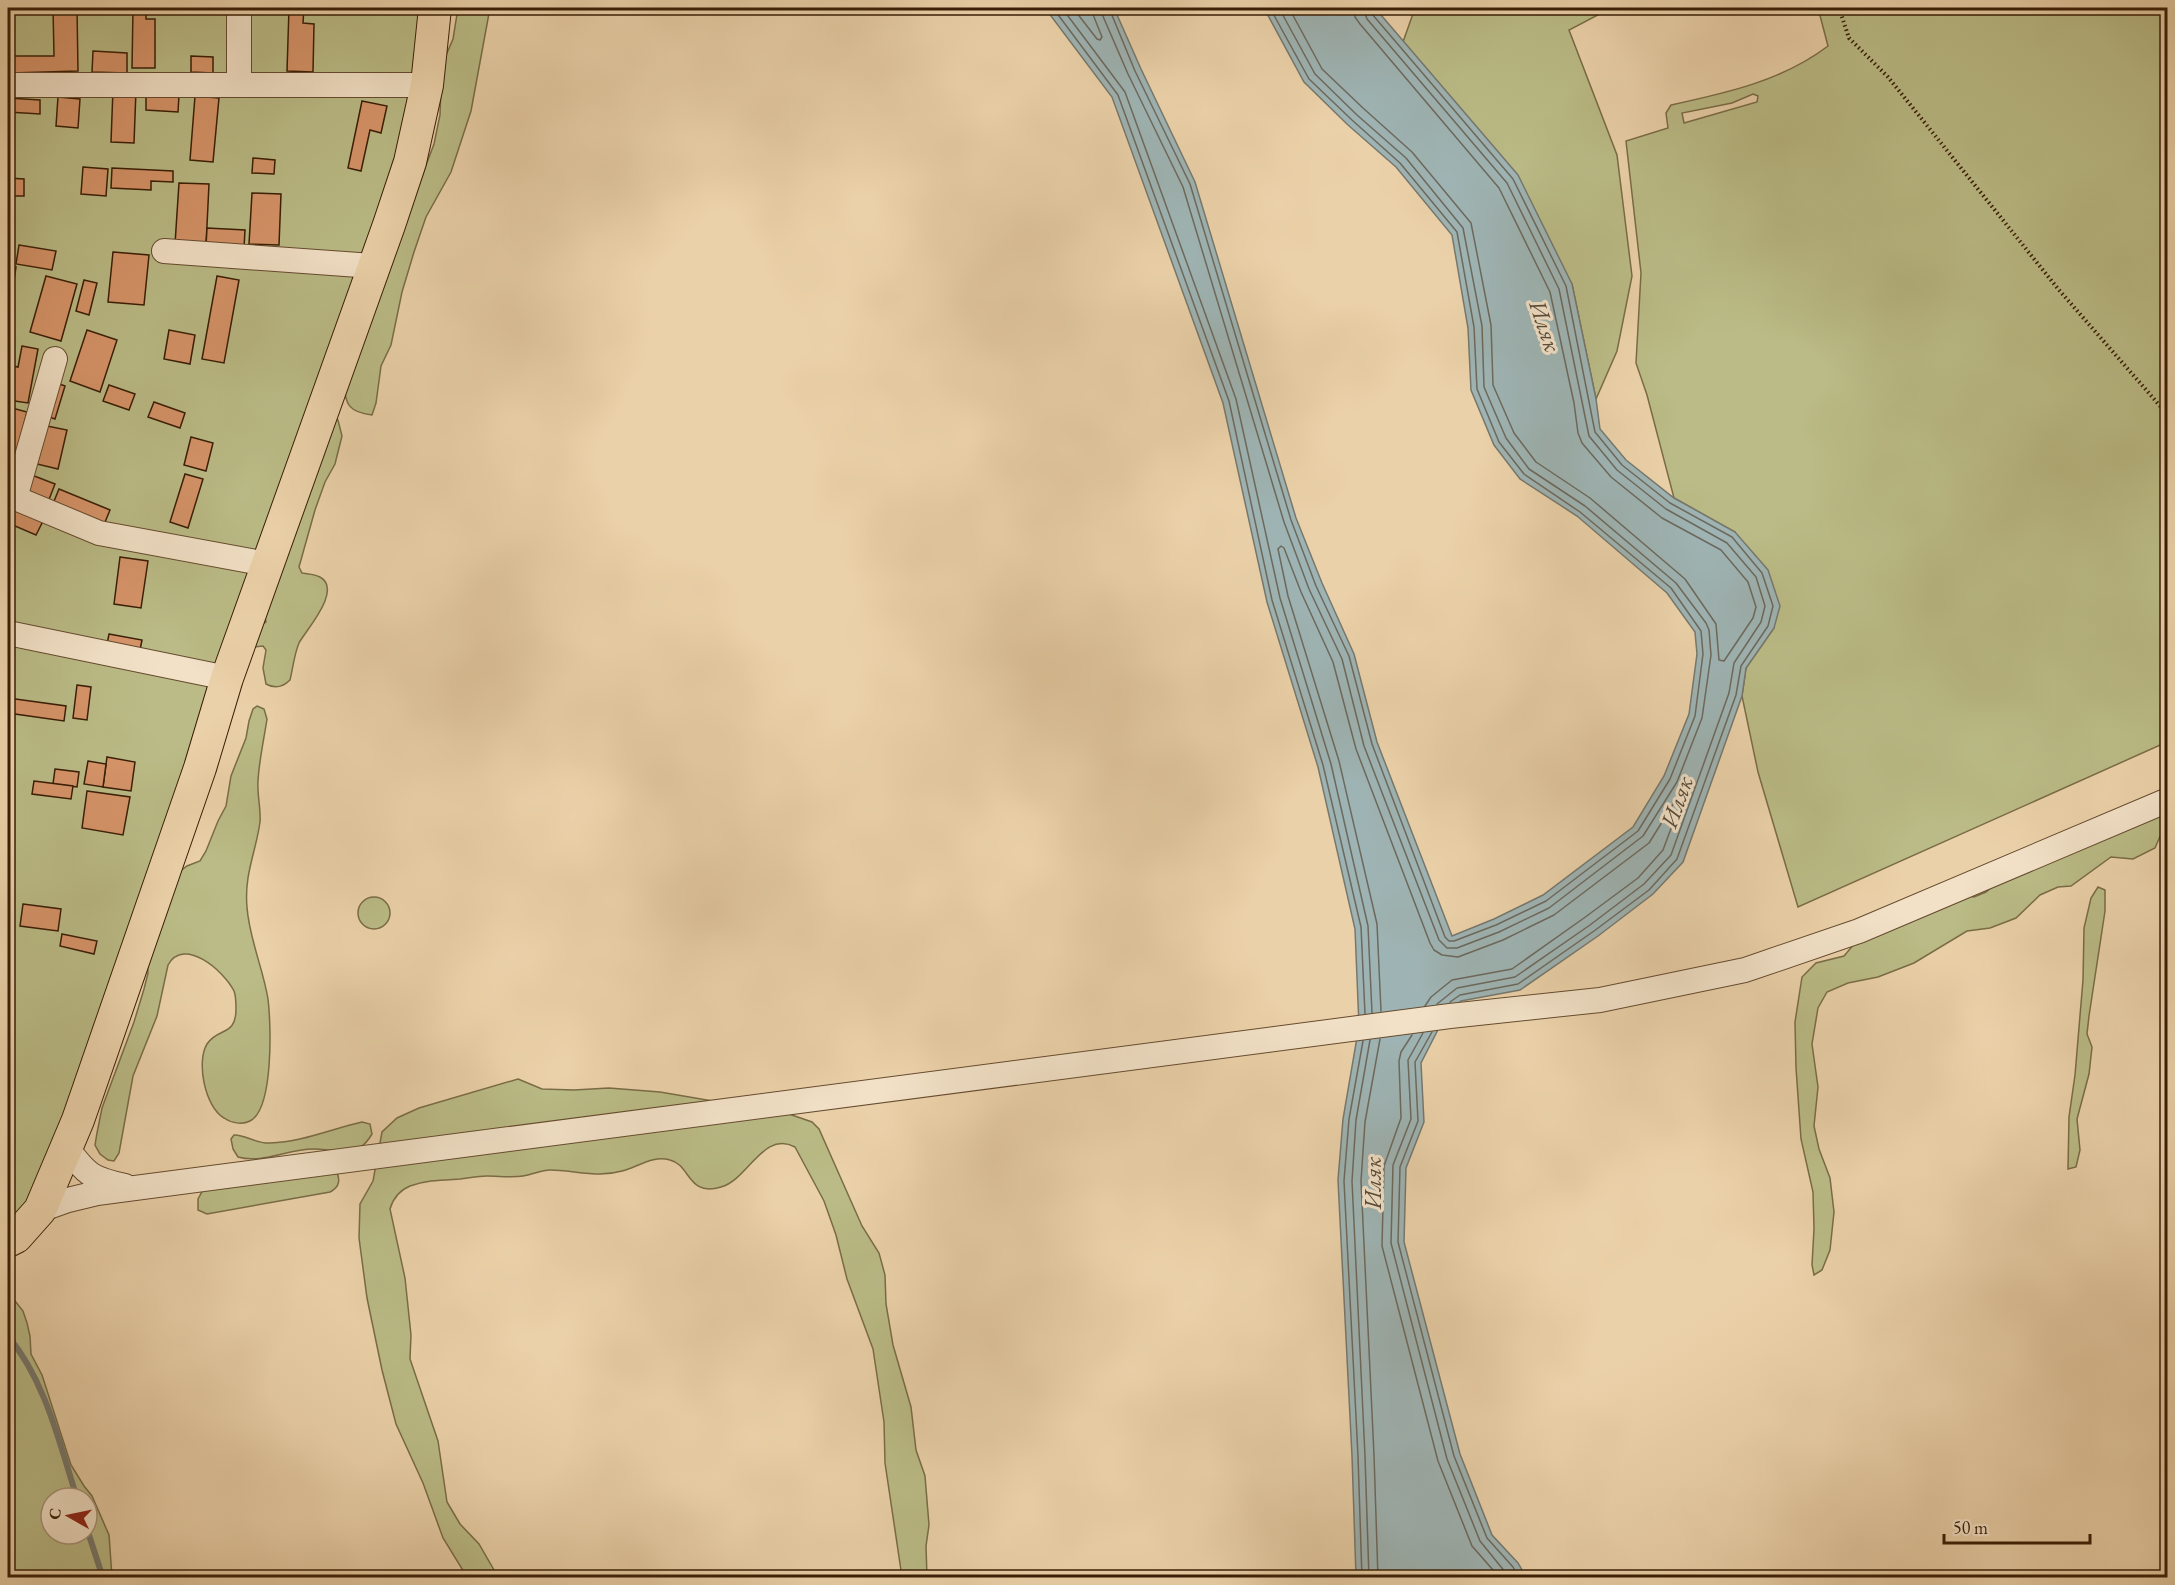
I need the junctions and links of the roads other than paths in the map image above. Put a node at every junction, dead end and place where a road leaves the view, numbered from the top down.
1 (239, 8) edge
2 (435, 8) edge
3 (8, 85) edge
4 (239, 85) junction
5 (427, 85) junction
6 (164, 251) dead end
7 (373, 266) junction
8 (56, 359) dead end
9 (11, 497) edge
10 (267, 564) junction
11 (8, 633) edge
12 (227, 678) junction
13 (2168, 800) edge
14 (67, 1148) junction
15 (136, 1189) junction
16 (40, 1210) junction
17 (8, 1241) edge

1 - 4 street
2 - 5 main road
3 - 4 street
4 - 5 street
5 - 7 main road
6 - 7 street
7 - 10 main road
8 - 9 street
9 - 10 street
10 - 12 main road
11 - 12 street
12 - 14 main road
13 - 15 street
14 - 15 street
14 - 16 main road
15 - 16 street
16 - 17 main road

